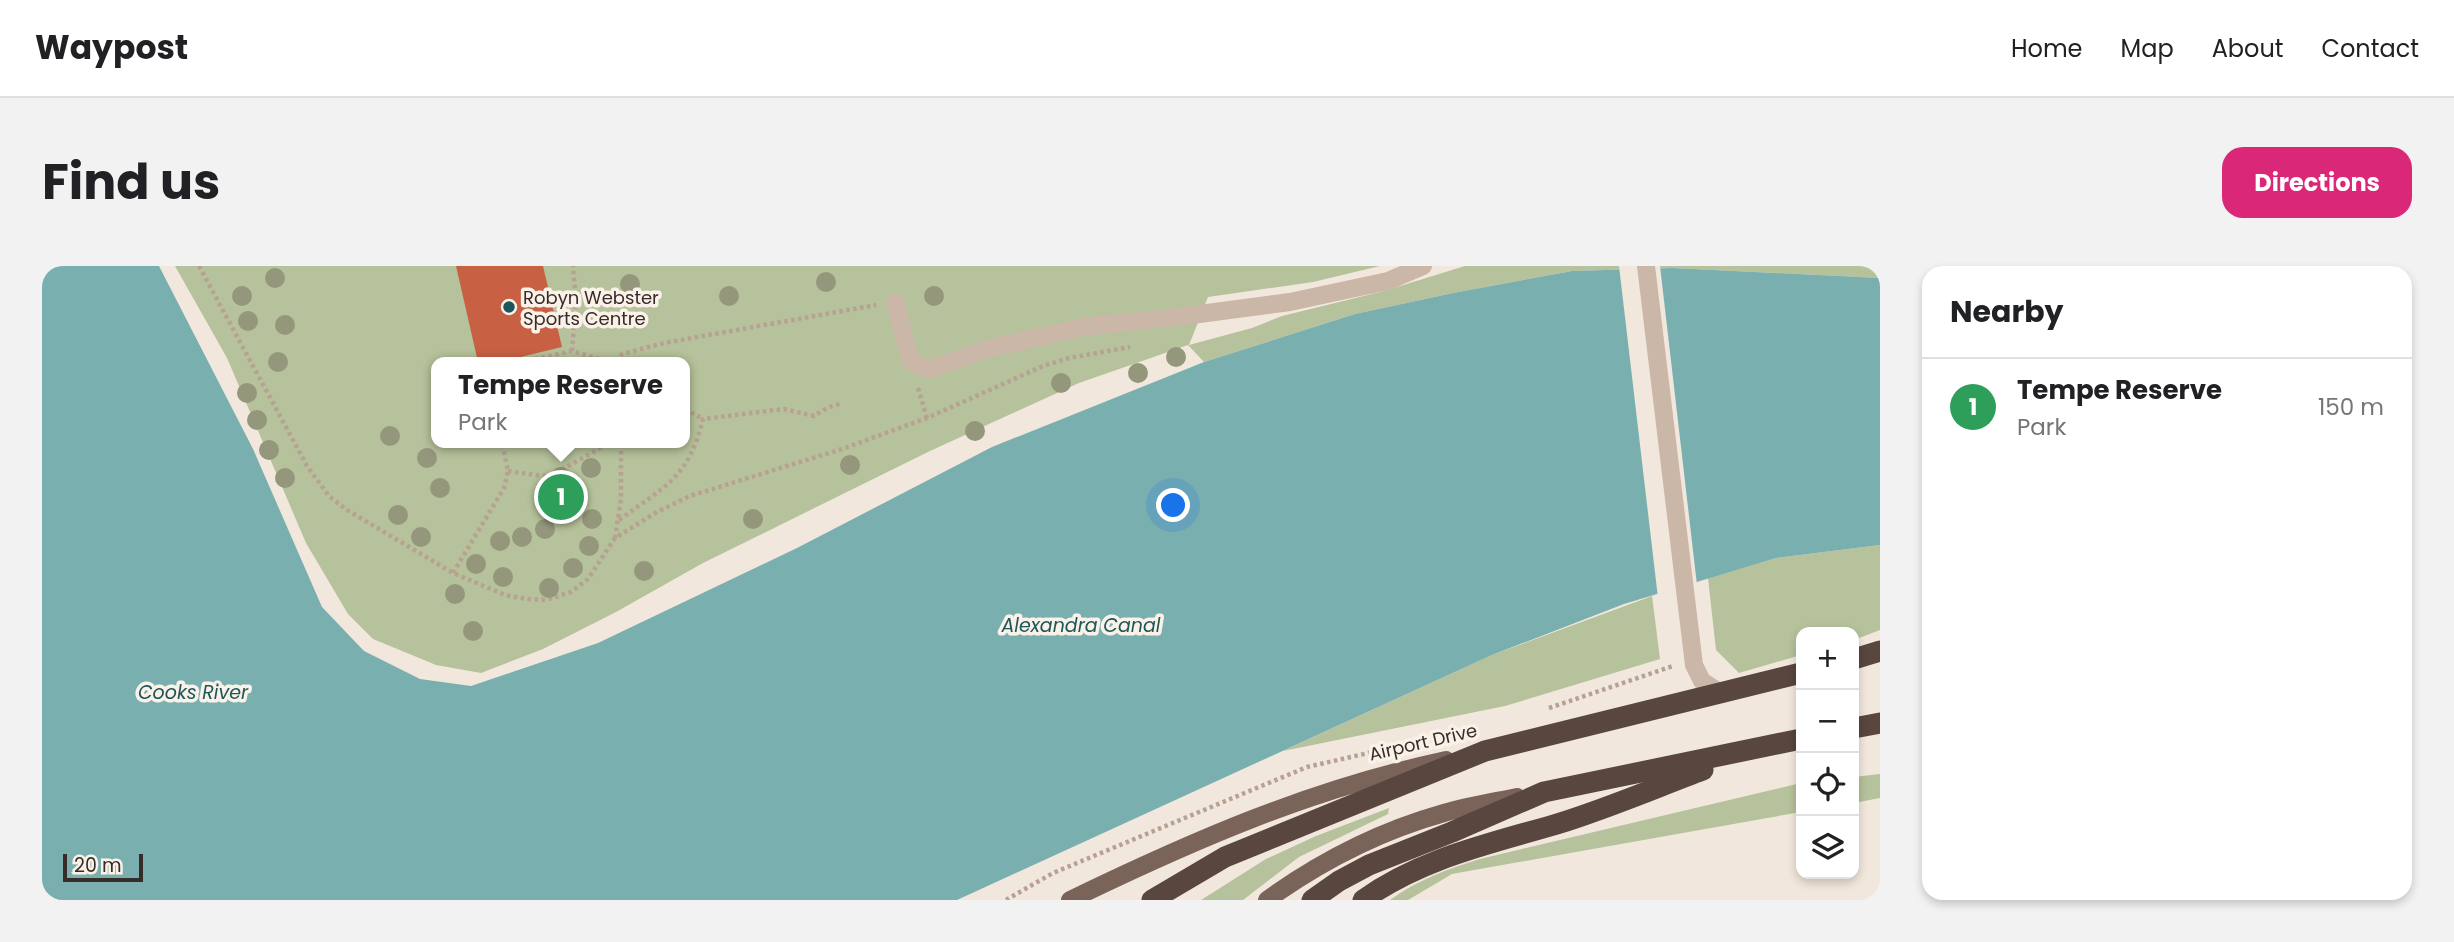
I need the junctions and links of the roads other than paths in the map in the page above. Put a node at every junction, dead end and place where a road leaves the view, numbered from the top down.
1 (1423, 266) edge
2 (1646, 266) edge
3 (895, 302) road end
4 (1880, 651) edge
5 (1859, 657) edge
6 (1796, 674) edge
7 (1722, 694) junction
8 (1880, 723) edge
9 (1859, 727) edge
10 (1796, 740) edge
11 (1767, 746) junction
12 (1485, 751) junction
13 (1544, 792) junction
14 (1271, 897) edge
15 (1070, 900) edge
16 (1152, 900) edge
17 (1314, 900) edge
18 (1363, 900) edge

1 - 3 street
2 - 7 street
4 - 5 highway
6 - 7 highway, Airport Drive
7 - 12 highway, Airport Drive
8 - 9 highway
10 - 11 highway
11 - 13 highway
11 - 18 highway
12 - 15 main road, Airport Drive
12 - 16 highway
13 - 14 main road
13 - 17 highway

